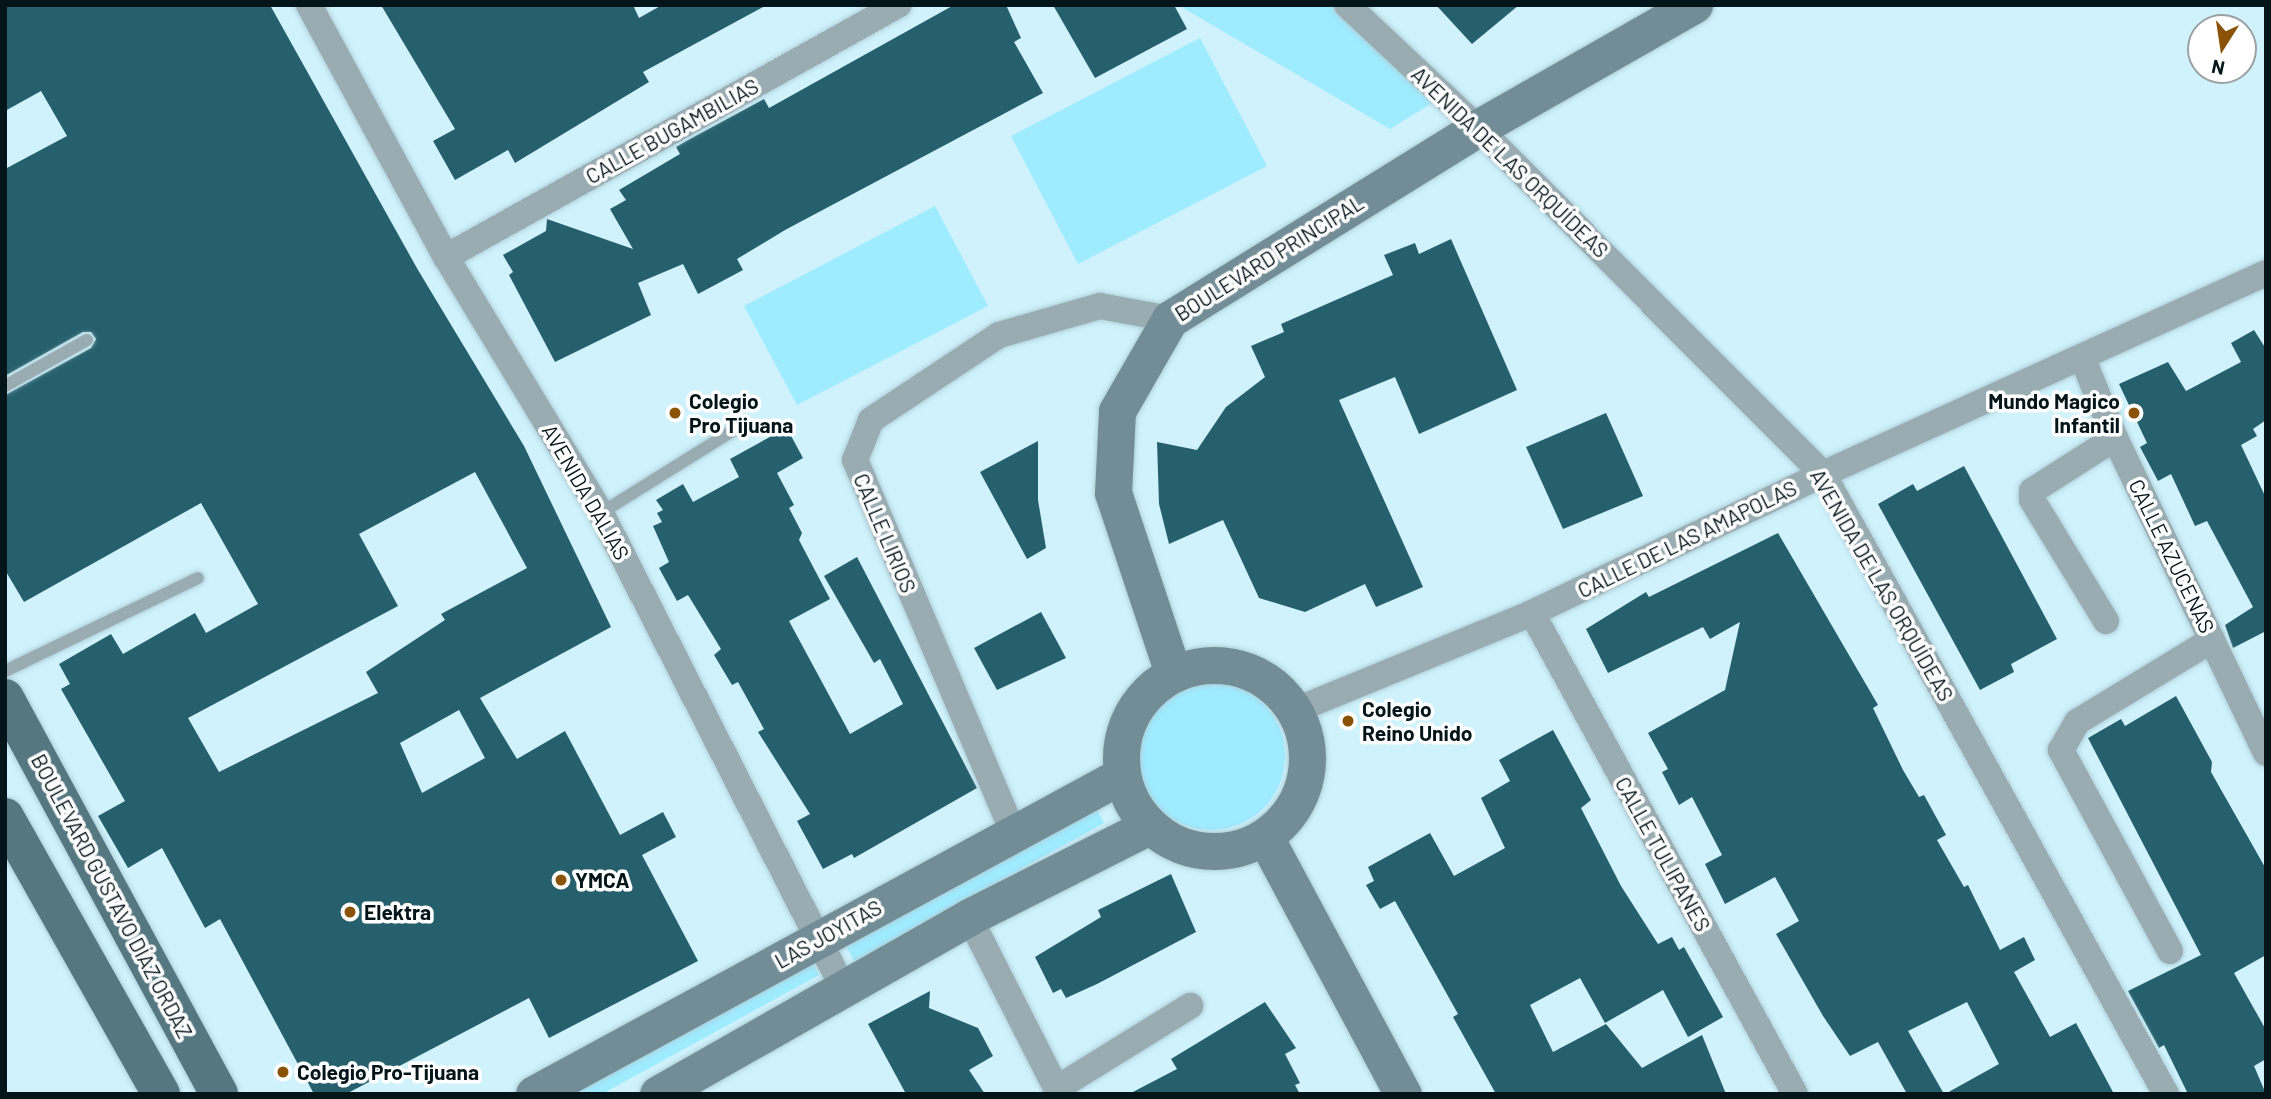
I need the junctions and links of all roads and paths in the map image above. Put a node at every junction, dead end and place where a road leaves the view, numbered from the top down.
1 (309, 5) edge
2 (898, 5) edge
3 (1347, 5) edge
4 (1694, 5) edge
5 (1478, 128) junction
6 (446, 257) junction
7 (2266, 273) edge
8 (1170, 319) junction
9 (87, 340) dead end
10 (2082, 357) junction
11 (5, 386) edge
12 (742, 425) dead end
13 (2115, 438) junction
14 (1823, 474) junction
15 (601, 513) junction
16 (198, 578) dead end
17 (1532, 613) junction
18 (2106, 621) dead end
19 (2212, 640) junction
20 (5, 671) edge
21 (1173, 673) junction
22 (5, 698) edge
23 (1296, 710) junction
24 (2266, 753) edge
25 (1122, 775) junction
26 (5, 817) edge
27 (1149, 826) junction
28 (1013, 832) junction
29 (1265, 837) junction
30 (969, 917) junction
31 (818, 939) junction
32 (2170, 951) dead end
33 (843, 988) junction
34 (1190, 1006) dead end
35 (1058, 1091) edge
36 (161, 1094) edge
37 (219, 1094) edge
38 (534, 1094) edge
39 (657, 1094) edge
40 (1403, 1094) edge
41 (1794, 1094) edge
42 (2166, 1094) edge

1 - 6 street, AVENIDA DALIAS
2 - 6 street, CALLE BUGAMBILIAS
3 - 5 street, AVENIDA DE LAS ORQUÍDEAS
4 - 5 main road, BOULEVARD PRINCIPAL
5 - 8 main road, BOULEVARD PRINCIPAL
5 - 14 street, AVENIDA DE LAS ORQUÍDEAS
6 - 15 street, AVENIDA DALIAS
7 - 10 street, CALLE DE LAS AMAPOLAS
8 - 21 main road, BOULEVARD PRINCIPAL
8 - 28 street, CALLE LIRIOS
9 - 11 lane
10 - 13 street, CALLE AZUCENAS
10 - 14 street, CALLE DE LAS AMAPOLAS
12 - 15 lane
13 - 18 street
13 - 19 street, CALLE AZUCENAS
14 - 17 street, CALLE DE LAS AMAPOLAS
14 - 42 street, AVENIDA DE LAS ORQUÍDEAS
15 - 31 street, AVENIDA DALIAS
16 - 20 lane
17 - 23 street, CALLE DE LAS AMAPOLAS
17 - 41 street, CALLE TULIPANES
19 - 24 street, CALLE AZUCENAS
19 - 32 street
21 - 23 main road
21 - 25 main road
22 - 37 main road, BOULEVARD GUSTAVO DÍAZ ORDAZ
23 - 29 main road
25 - 27 main road
25 - 28 main road, LAS JOYITAS
26 - 36 main road
27 - 29 main road
27 - 30 main road
28 - 31 main road, LAS JOYITAS
29 - 40 main road
30 - 33 main road
30 - 35 street
31 - 33 street, AVENIDA DALIAS
31 - 38 main road, LAS JOYITAS
33 - 39 main road
34 - 35 street

